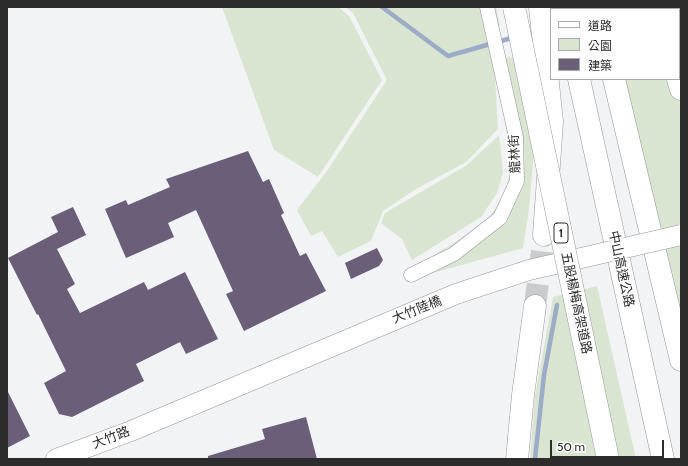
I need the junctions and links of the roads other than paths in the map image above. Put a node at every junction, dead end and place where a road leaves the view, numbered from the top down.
1 (487, 7) edge
2 (514, 7) edge
3 (540, 7) edge
4 (580, 80) edge
5 (614, 80) edge
6 (544, 235) tunnel mouth
7 (681, 235) edge
8 (411, 275) dead end
9 (535, 306) tunnel mouth
10 (681, 360) edge
11 (164, 416) joint
12 (56, 459) edge
13 (517, 459) edge
14 (608, 459) edge
15 (663, 459) edge

1 - 8 street, 龍林街
2 - 14 highway, 五股楊梅高架道路 / 1, bridge
3 - 6 highway
4 - 15 highway, 中山高速公路
5 - 10 highway
7 - 11 main road, 大竹陸橋, bridge
9 - 13 highway
11 - 12 main road, 大竹路

